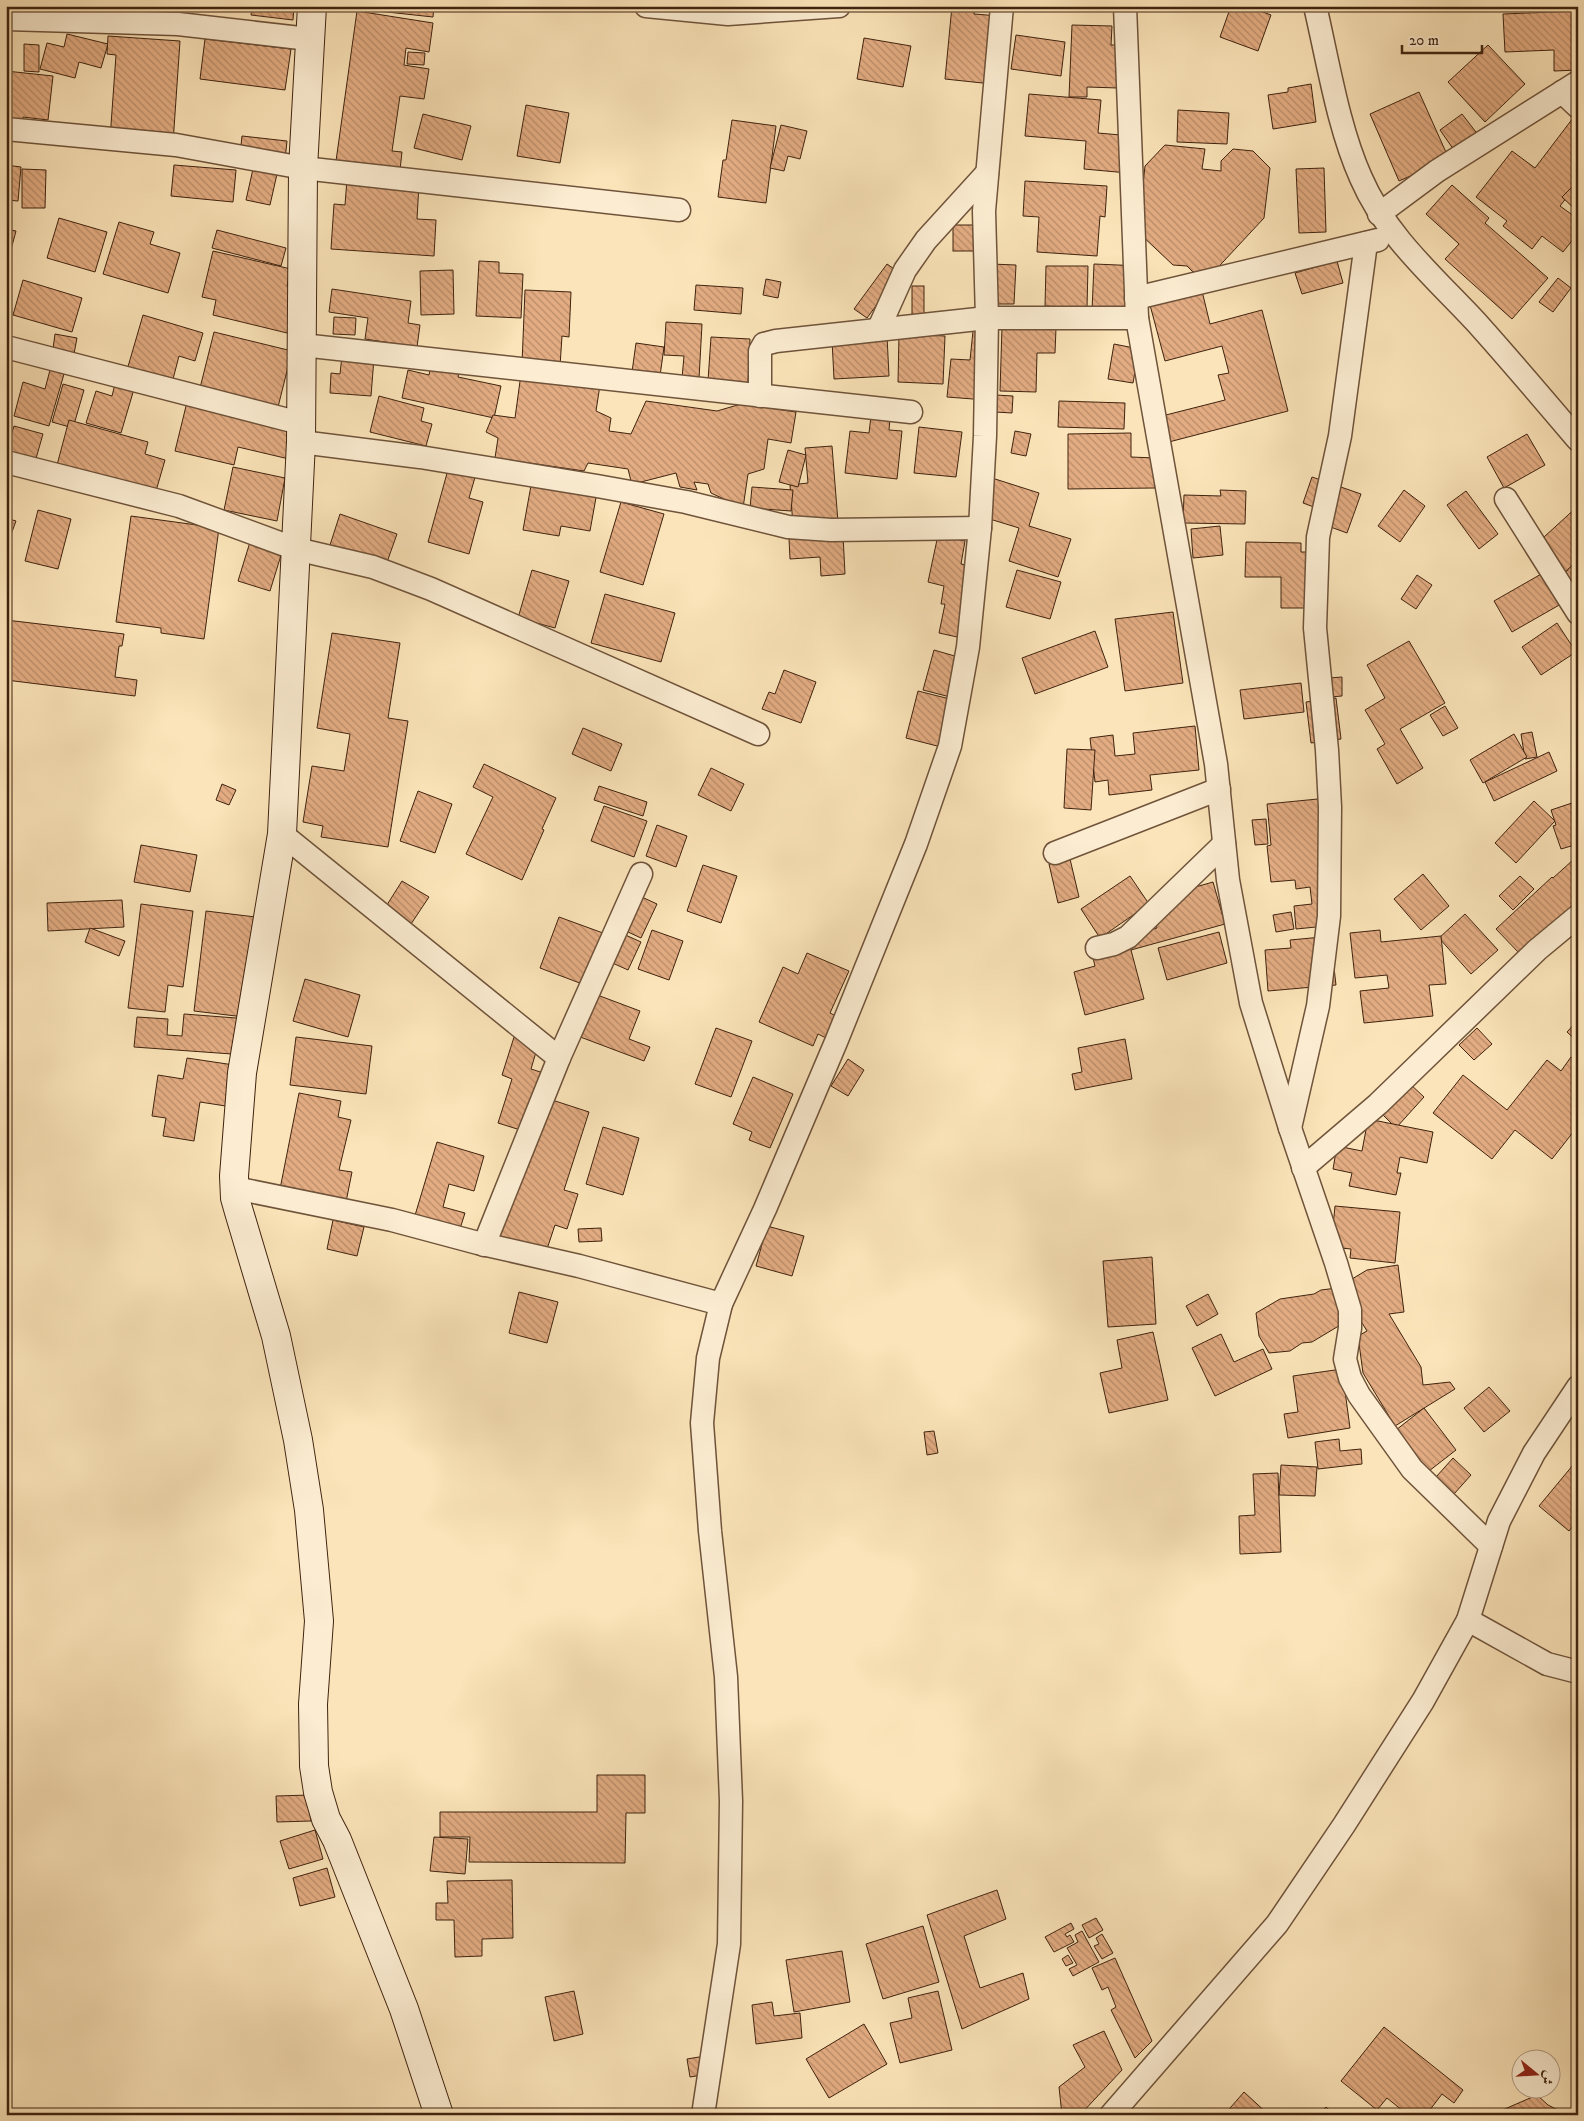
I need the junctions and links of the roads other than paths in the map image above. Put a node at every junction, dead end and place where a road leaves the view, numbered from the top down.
1 (312, 6) edge
2 (646, 6) edge
3 (839, 6) edge
4 (1002, 6) edge
5 (1125, 6) edge
6 (1315, 6) edge
7 (6, 19) edge
8 (310, 39) junction
9 (1572, 94) edge
10 (6, 129) edge
11 (303, 168) junction
12 (987, 173) junction
13 (679, 210) dead end
14 (1379, 214) junction
15 (1396, 236) junction
16 (1366, 242) junction
17 (1136, 308) junction
18 (986, 318) junction
19 (879, 328) junction
20 (302, 345) junction
21 (6, 347) edge
22 (760, 396) junction
23 (911, 412) dead end
24 (300, 432) junction
25 (1578, 440) edge
26 (6, 462) edge
27 (1506, 500) dead end
28 (980, 528) junction
29 (296, 549) junction
30 (1578, 614) edge
31 (758, 734) dead end
32 (1219, 789) junction
33 (282, 834) junction
34 (1224, 844) junction
35 (1055, 853) dead end
36 (641, 874) dead end
37 (1578, 916) edge
38 (1097, 948) dead end
39 (558, 1058) junction
40 (1290, 1128) junction
41 (1303, 1168) junction
42 (234, 1188) junction
43 (484, 1244) junction
44 (721, 1304) junction
45 (1578, 1388) edge
46 (1491, 1546) junction
47 (1468, 1620) junction
48 (1578, 1672) edge
49 (439, 2115) edge
50 (703, 2115) edge
51 (1111, 2115) edge

1 - 8 street
2 - 3 street
4 - 12 street
5 - 17 street
6 - 14 street
7 - 8 street
8 - 11 street
9 - 14 street
10 - 11 street
11 - 13 street
11 - 20 street
12 - 18 street
12 - 19 street
14 - 15 street
15 - 16 street
15 - 25 street
16 - 17 street
16 - 40 street
17 - 18 street
17 - 32 street
18 - 19 street
18 - 28 street
19 - 22 street
20 - 22 street
20 - 24 street
21 - 24 street
22 - 23 street
24 - 28 street
24 - 29 street
26 - 29 street
27 - 30 street
28 - 44 street
29 - 31 street
29 - 33 street
32 - 34 street
32 - 35 street
33 - 39 street
33 - 42 street
34 - 38 street
34 - 40 street
36 - 39 street
37 - 41 street
39 - 43 street
40 - 41 street
41 - 46 street
42 - 43 street
42 - 49 street
43 - 44 street
44 - 50 street
45 - 46 street
46 - 47 street
47 - 48 street
47 - 51 street

